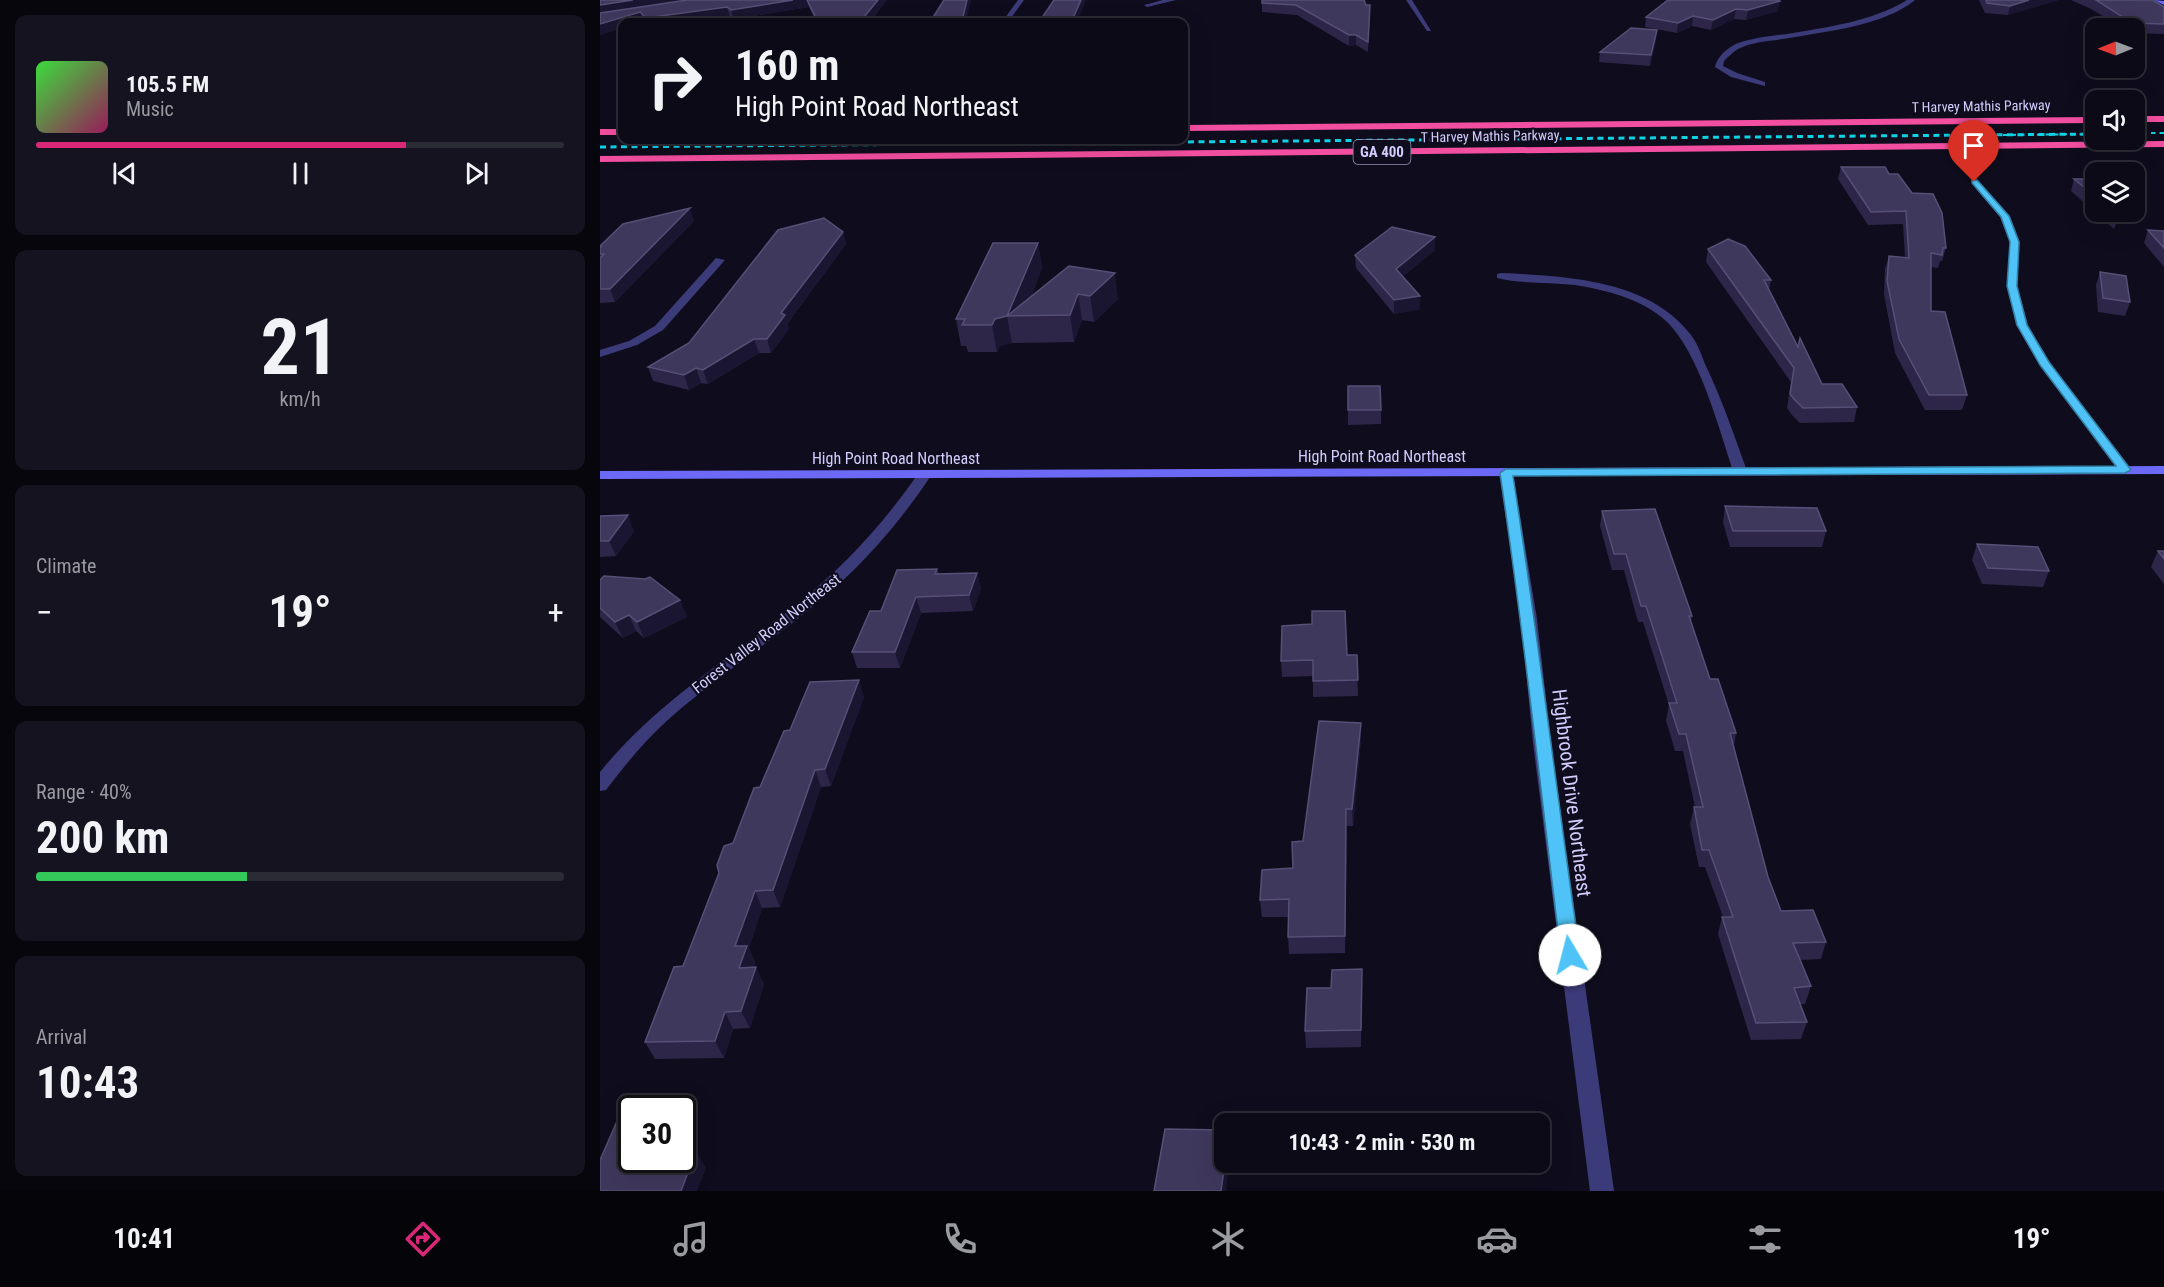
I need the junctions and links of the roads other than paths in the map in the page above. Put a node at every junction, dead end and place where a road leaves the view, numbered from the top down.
1 (1021, 0) edge
2 (1173, 0) edge
3 (1409, 0) edge
4 (1912, 0) edge
5 (2157, 0) edge
6 (2164, 3) edge
7 (1147, 4) dead end
8 (1008, 18) edge
9 (1429, 30) dead end
10 (1762, 84) dead end
11 (2145, 119) edge
12 (2164, 119) edge
13 (2085, 120) edge
14 (1188, 128) edge
15 (600, 132) edge
16 (618, 132) edge
17 (2164, 144) edge
18 (600, 159) edge
19 (1974, 182) dead end
20 (720, 260) dead end
21 (1501, 276) dead end
22 (600, 354) edge
23 (2125, 470) junction
24 (2164, 470) edge
25 (1740, 471) junction
26 (1506, 473) junction
27 (925, 474) junction
28 (600, 475) edge
29 (600, 785) edge
30 (1602, 1191) edge

1 - 8 street
2 - 7 street
3 - 9 street
4 - 10 street
5 - 6 street
11 - 12 highway
13 - 14 highway, T Harvey Mathis Parkway / GA 400
15 - 16 highway
17 - 18 highway, T Harvey Mathis Parkway / GA 400
19 - 23 street
20 - 22 street
21 - 25 street
23 - 24 street, High Point Road Northeast
23 - 25 street, High Point Road Northeast
25 - 26 street, High Point Road Northeast
26 - 27 street, High Point Road Northeast
26 - 30 street, Highbrook Drive Northeast
27 - 28 street, High Point Road Northeast
27 - 29 street, Forest Valley Road Northeast

